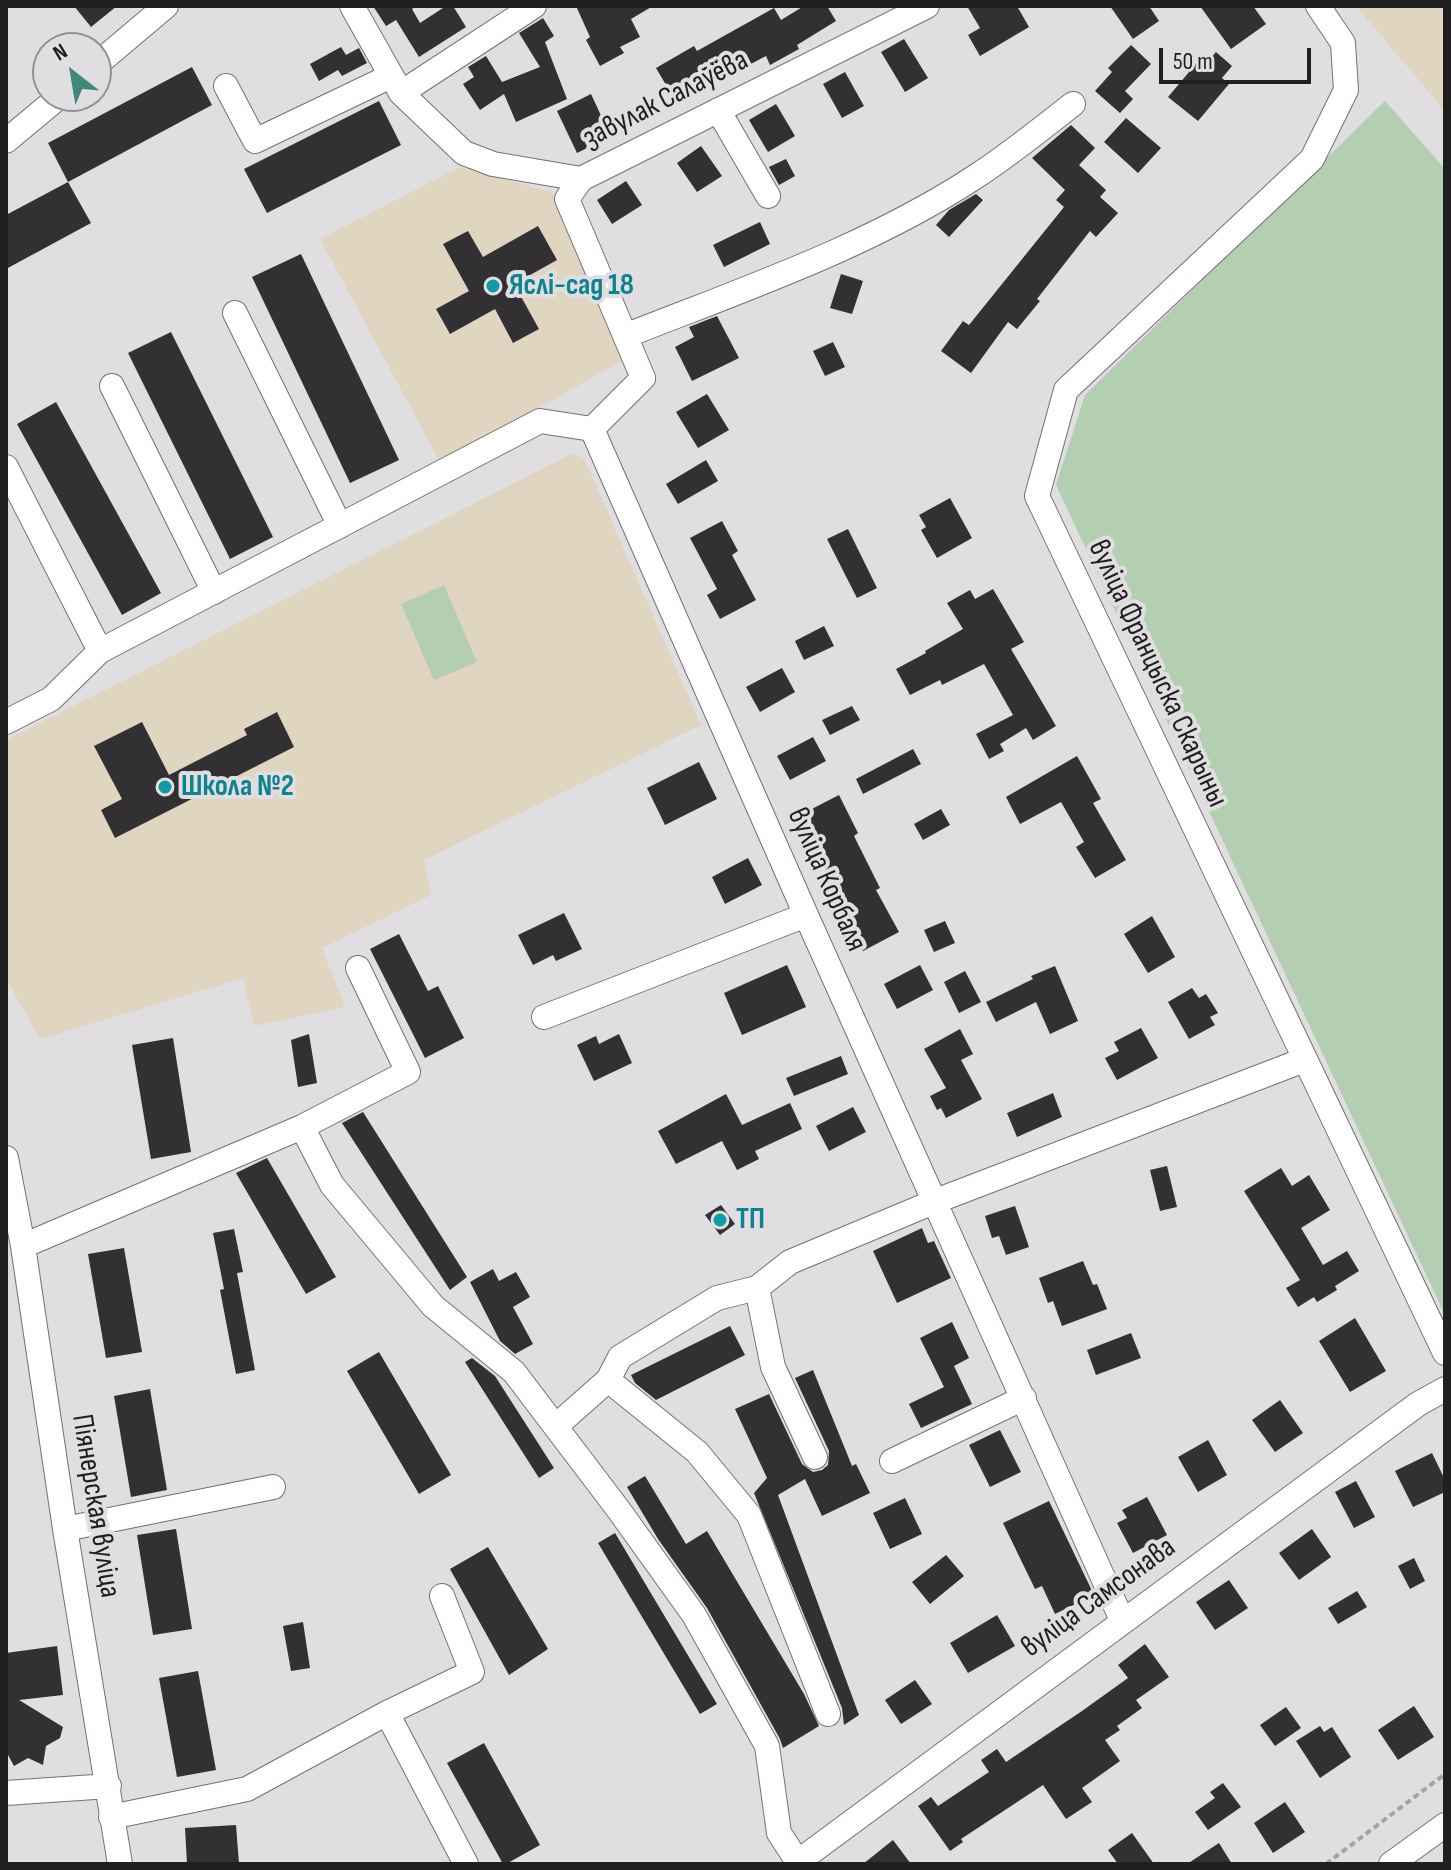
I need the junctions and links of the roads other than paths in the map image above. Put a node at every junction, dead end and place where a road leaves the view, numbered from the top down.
1 (166, 6) edge
2 (352, 6) edge
3 (534, 6) edge
4 (927, 6) edge
5 (1318, 6) edge
6 (112, 52) edge
7 (396, 84) junction
8 (226, 86) dead end
9 (1073, 104) dead end
10 (718, 110) junction
11 (41, 112) edge
12 (6, 141) edge
13 (581, 179) junction
14 (768, 196) dead end
15 (235, 313) dead end
16 (625, 336) junction
17 (112, 386) dead end
18 (592, 429) junction
19 (6, 467) edge
20 (340, 526) junction
21 (214, 592) junction
22 (100, 651) junction
23 (6, 722) edge
24 (806, 915) junction
25 (358, 968) dead end
26 (544, 1017) dead end
27 (1304, 1060) junction
28 (302, 1127) junction
29 (6, 1158) edge
30 (936, 1201) junction
31 (23, 1246) junction
32 (757, 1288) junction
33 (1445, 1353) edge
34 (608, 1380) junction
35 (1445, 1389) edge
36 (1024, 1398) junction
37 (556, 1426) junction
38 (815, 1457) dead end
39 (892, 1461) dead end
40 (273, 1487) dead end
41 (65, 1529) junction
42 (442, 1596) dead end
43 (1122, 1620) junction
44 (387, 1713) junction
45 (828, 1714) dead end
46 (109, 1786) junction
47 (6, 1793) edge
48 (111, 1817) junction
49 (1445, 1825) edge
50 (796, 1863) edge
51 (120, 1864) edge
52 (466, 1864) edge
53 (1391, 1864) edge

1 - 6 street
2 - 7 street, завулак Салаўёва
3 - 7 street
4 - 10 street, завулак Салаўёва
5 - 27 street, вуліца Францыска Скарыны
7 - 8 street
7 - 13 street, завулак Салаўёва
9 - 16 street
10 - 13 street, завулак Салаўёва
10 - 14 street
11 - 12 street
13 - 16 street
15 - 20 street
16 - 18 street
17 - 21 street
18 - 20 street
18 - 24 street, вуліца Корбаля
19 - 22 street
20 - 21 street
21 - 22 street
22 - 23 street
24 - 26 street
24 - 30 street, вуліца Корбаля
25 - 28 street
27 - 30 street
27 - 33 street, вуліца Францыска Скарыны
28 - 31 street
28 - 37 street
29 - 31 street, Піянерская вуліца
30 - 32 street
30 - 36 street, вуліца Корбаля
31 - 41 street, Піянерская вуліца
32 - 34 street
32 - 38 street
34 - 37 street
34 - 45 street
35 - 43 street, вуліца Самсонава
36 - 39 street
36 - 43 street, вуліца Корбаля
37 - 50 street
40 - 41 street
41 - 46 street, Піянерская вуліца
42 - 44 street
43 - 50 street, вуліца Самсонава
44 - 48 street
44 - 52 street
46 - 47 street
46 - 48 street, Піянерская вуліца
48 - 51 street, Піянерская вуліца
49 - 53 street

